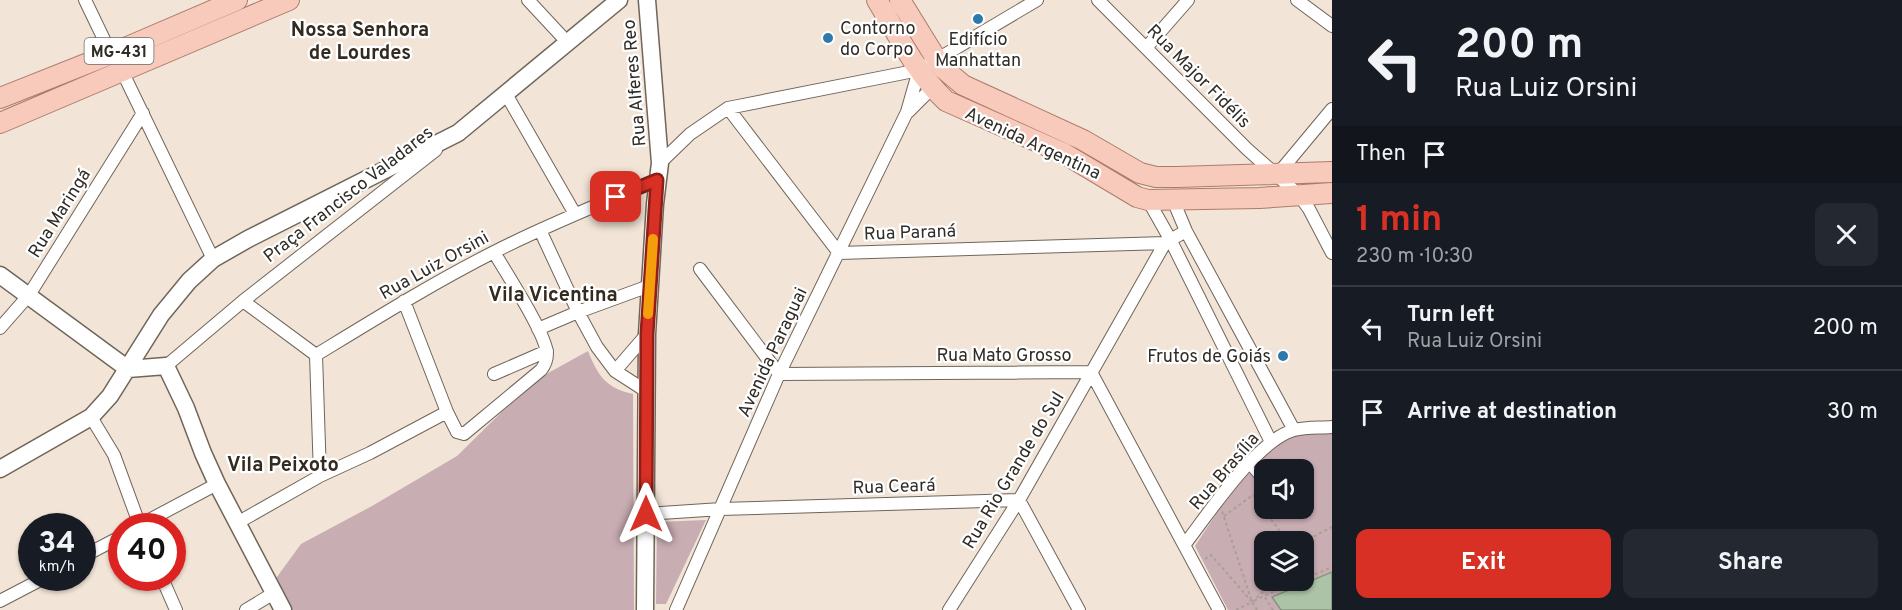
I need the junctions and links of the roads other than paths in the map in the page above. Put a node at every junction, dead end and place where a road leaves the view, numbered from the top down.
1 (85, 0) edge
2 (237, 0) edge
3 (289, 0) edge
4 (528, 0) edge
5 (619, 0) edge
6 (647, 0) edge
7 (877, 0) edge
8 (900, 0) edge
9 (1037, 0) edge
10 (1098, 0) edge
11 (1188, 0) edge
12 (1297, 0) edge
13 (1332, 26) edge
14 (567, 44) junction
15 (1146, 48) junction
16 (111, 54) junction
17 (937, 60) junction
18 (919, 70) junction
19 (122, 71) junction
20 (932, 88) junction
21 (506, 93) junction
22 (0, 98) edge
23 (728, 108) junction
24 (1332, 109) edge
25 (908, 112) junction
26 (143, 113) junction
27 (0, 123) edge
28 (458, 133) junction
29 (660, 163) junction
30 (1332, 172) edge
31 (1277, 175) junction
32 (657, 180) junction
33 (1332, 194) edge
34 (1299, 195) junction
35 (1173, 200) junction
36 (1148, 201) junction
37 (575, 214) junction
38 (540, 230) junction
39 (1186, 231) junction
40 (1167, 241) junction
41 (494, 252) junction
42 (839, 253) junction
43 (1332, 253) edge
44 (213, 259) junction
45 (700, 269) dead end
46 (0, 275) edge
47 (649, 286) junction
48 (29, 295) junction
49 (243, 301) junction
50 (404, 301) junction
51 (578, 312) junction
52 (0, 328) edge
53 (538, 329) junction
54 (647, 334) junction
55 (547, 351) junction
56 (316, 355) junction
57 (166, 366) junction
58 (128, 369) junction
59 (615, 371) junction
60 (1091, 372) junction
61 (494, 374) dead end
62 (779, 374) junction
63 (646, 391) junction
64 (447, 412) junction
65 (91, 417) junction
66 (1332, 427) edge
67 (1294, 430) junction
68 (1271, 442) junction
69 (1248, 465) junction
70 (0, 469) edge
71 (1254, 472) edge
72 (320, 476) junction
73 (217, 484) junction
74 (1019, 500) junction
75 (722, 509) junction
76 (134, 513) edge
77 (163, 513) edge
78 (646, 514) junction
79 (237, 523) junction
80 (1185, 544) junction
81 (19, 591) edge
82 (168, 591) edge
83 (274, 593) junction
84 (0, 601) edge
85 (176, 610) edge
86 (246, 610) edge
87 (283, 610) edge
88 (645, 610) edge
89 (676, 610) edge
90 (949, 610) edge
91 (1079, 610) edge
92 (1219, 610) edge

1 - 16 street
2 - 16 main road, MG-431
3 - 19 main road
4 - 14 street
5 - 14 street
6 - 29 street, Rua Alferes Reo
7 - 18 main road, Avenida Argentina
8 - 17 main road, Avenida Argentina
9 - 17 street
10 - 15 street, Rua Major Fidélis
11 - 15 street
12 - 13 street
14 - 21 street
15 - 31 street, Rua Major Fidélis
16 - 22 main road, MG-431
17 - 18 street
17 - 31 main road, Avenida Argentina
18 - 20 main road, Avenida Argentina
18 - 23 street
18 - 25 street, Avenida Paraguai
19 - 26 street
19 - 27 main road
20 - 25 street, Avenida Paraguai
20 - 36 main road, Avenida Argentina
21 - 28 street
21 - 37 street
23 - 29 street
23 - 42 street, Rua Paraná
24 - 31 street
25 - 42 street, Avenida Paraguai
26 - 44 street
26 - 48 street, Rua Maringá
28 - 44 street, Praça Francisco Valadares
28 - 49 street, Praça Francisco Valadares
29 - 32 street, Rua Alferes Reo
30 - 31 main road, Avenida Argentina
31 - 34 street, Rua Major Fidélis
32 - 37 street, Rua Luiz Orsini
32 - 47 street, Rua Alferes Reo
33 - 34 main road
34 - 35 main road
34 - 43 street, Rua Major Fidélis
35 - 36 main road
35 - 39 street
36 - 40 street
37 - 38 street, Rua Luiz Orsini
38 - 41 street, Rua Luiz Orsini
38 - 51 street
39 - 40 street
39 - 67 street
40 - 42 street, Rua Paraná
40 - 60 street, Rua Rio Grande do Sul
40 - 68 street
41 - 50 street, Rua Luiz Orsini
41 - 53 street
42 - 62 street, Avenida Paraguai
44 - 58 street, Praça Francisco Valadares
45 - 62 street
46 - 48 street
47 - 51 street
47 - 54 street, Rua Alferes Reo
48 - 52 street, Rua Maringá
48 - 58 street
49 - 56 street
49 - 57 street, Praça Francisco Valadares
50 - 56 street, Rua Luiz Orsini
50 - 64 street
51 - 53 street
51 - 59 street
53 - 55 street
54 - 59 street
54 - 63 street, Rua Alferes Reo
55 - 61 street
55 - 64 street
56 - 72 street
57 - 58 street
57 - 73 street
58 - 65 street, Praça Francisco Valadares
59 - 63 street
60 - 62 street, Rua Mato Grosso
60 - 74 street, Rua Rio Grande do Sul
60 - 80 street, Rua Mato Grosso
62 - 75 street, Avenida Paraguai
63 - 78 street, Rua Alferes Reo
64 - 72 street
65 - 70 street, Praça Francisco Valadares
65 - 76 street
66 - 67 street, Rua Brasília
67 - 68 street, Rua Brasília
68 - 69 street, Rua Brasília
69 - 71 lane
69 - 80 street, Rua Brasília
72 - 79 street
73 - 77 street
73 - 79 street
74 - 75 street, Rua Ceará
74 - 90 street, Rua Rio Grande do Sul
74 - 91 street
75 - 78 street, Rua Ceará
75 - 89 street, Avenida Paraguai
78 - 88 street, Rua Alferes Reo
79 - 83 street
80 - 92 street, Rua Mato Grosso
81 - 84 street
82 - 85 street
83 - 86 street
83 - 87 street

